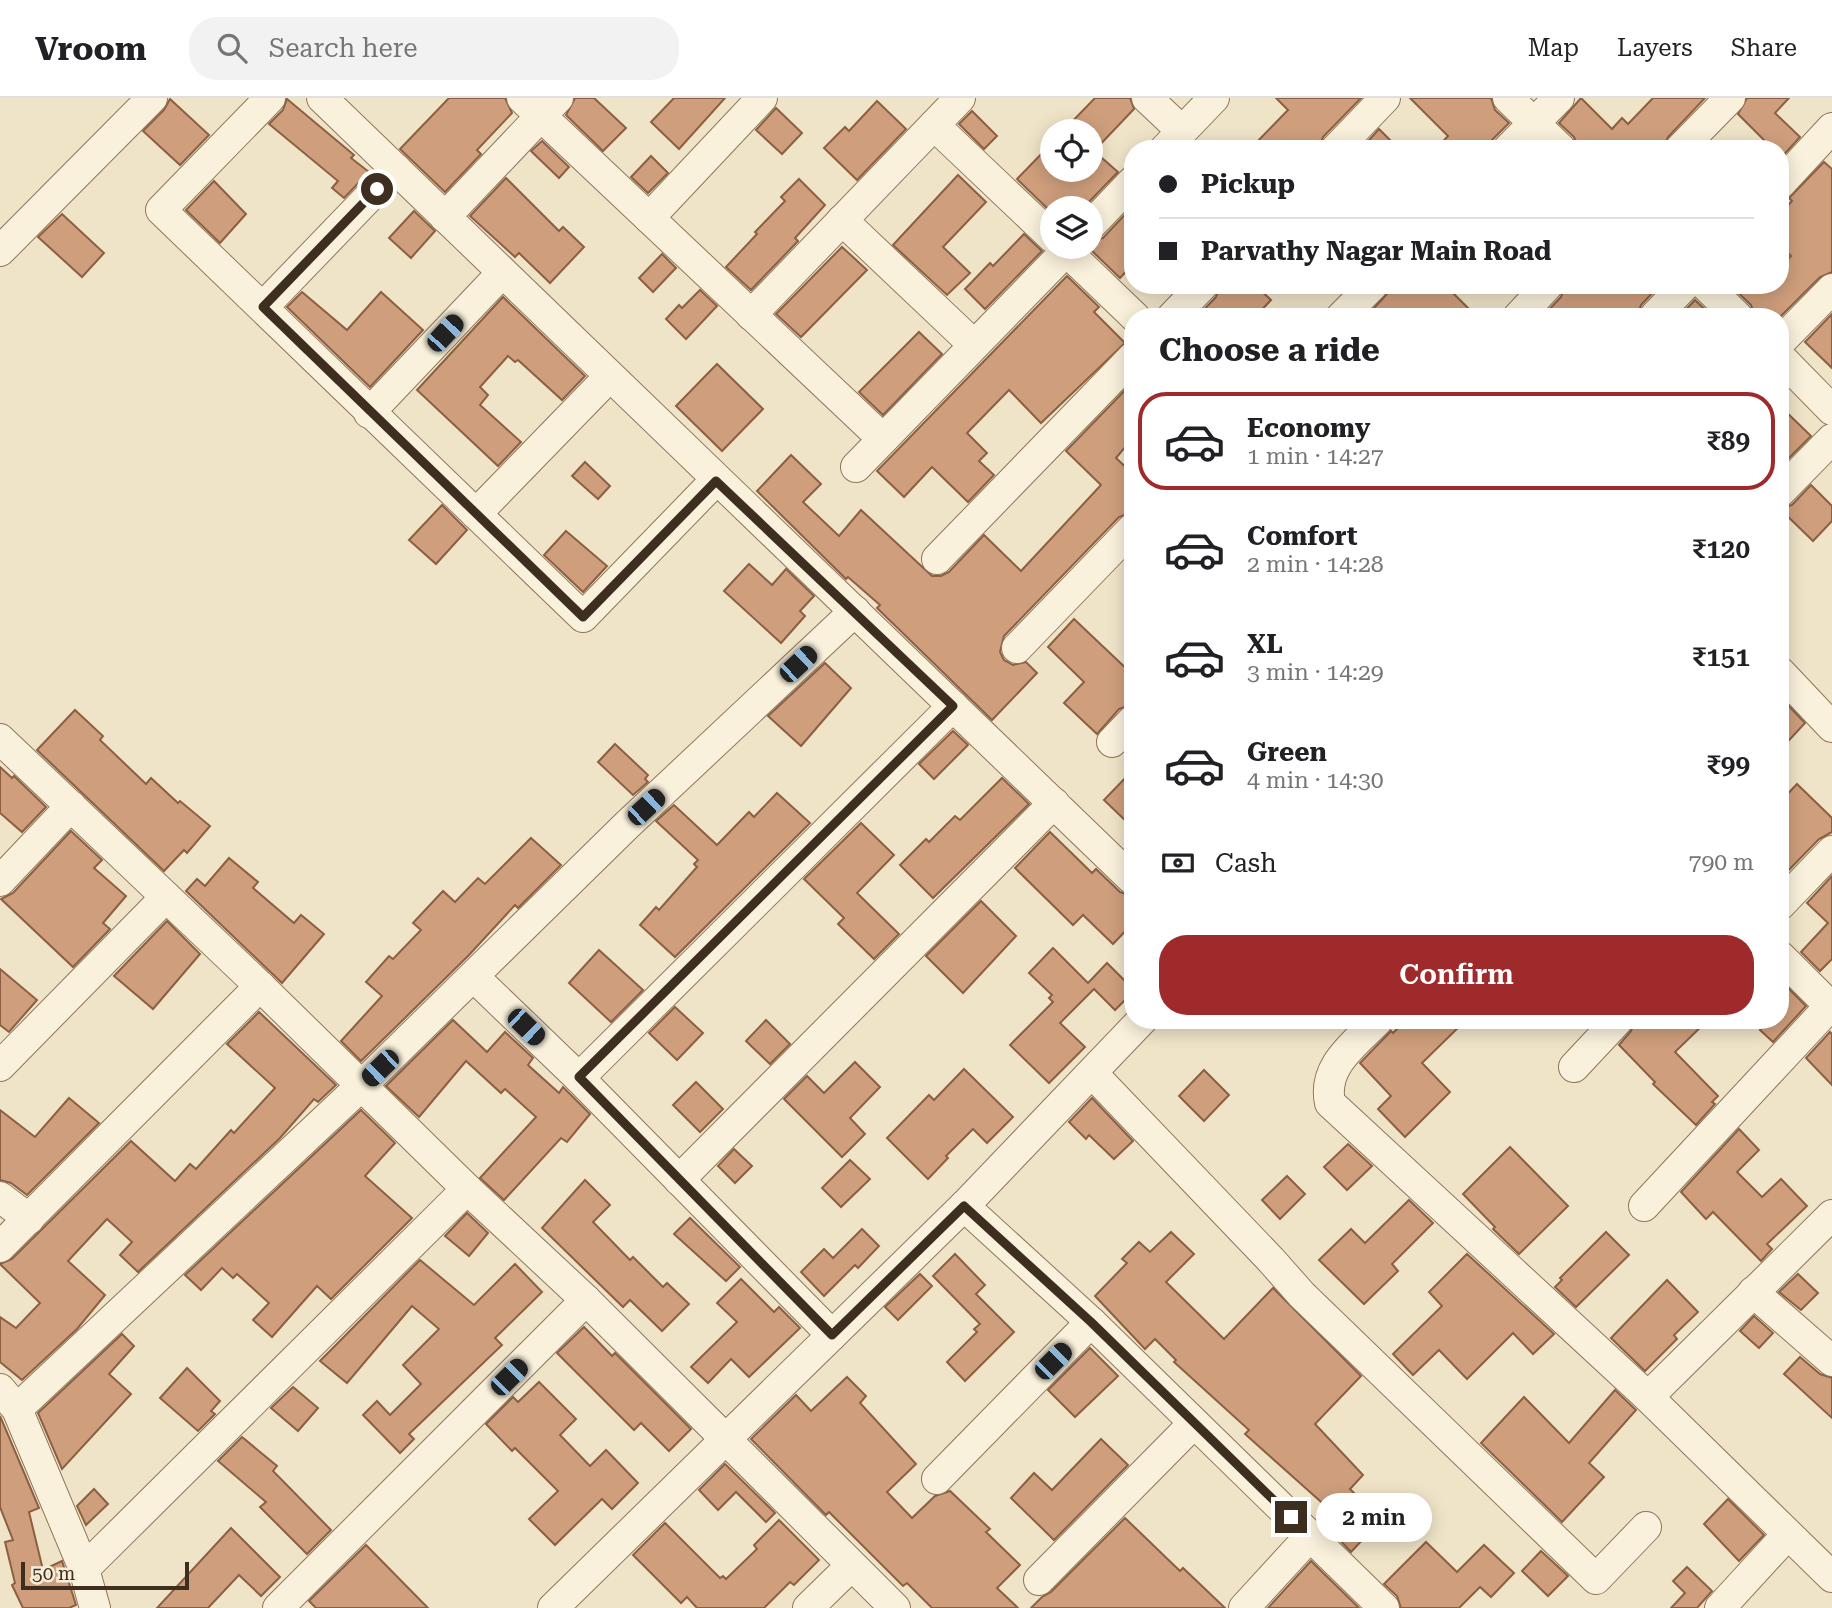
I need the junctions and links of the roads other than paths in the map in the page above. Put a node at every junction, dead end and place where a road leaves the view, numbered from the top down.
1 (152, 98) edge
2 (270, 98) edge
3 (322, 98) edge
4 (762, 98) edge
5 (960, 98) edge
6 (1147, 98) edge
7 (1214, 98) edge
8 (1385, 98) edge
9 (1508, 98) edge
10 (1559, 98) edge
11 (1730, 98) edge
12 (540, 104) edge
13 (1534, 123) junction
14 (934, 125) junction
15 (1832, 128) edge
16 (1174, 140) edge
17 (1345, 140) edge
18 (1517, 140) edge
19 (1552, 140) edge
20 (1688, 140) edge
21 (396, 169) junction
22 (1789, 174) edge
23 (1124, 191) edge
24 (1103, 213) edge
25 (444, 217) junction
26 (649, 218) junction
27 (842, 220) junction
28 (1040, 224) edge
29 (0, 251) edge
30 (1050, 259) edge
31 (1076, 259) edge
32 (502, 273) junction
33 (1832, 289) edge
34 (1194, 294) edge
35 (1364, 294) edge
36 (1540, 294) edge
37 (1676, 294) edge
38 (1714, 294) edge
39 (263, 307) junction
40 (1126, 308) edge
41 (1181, 308) edge
42 (1350, 308) edge
43 (1526, 308) edge
44 (1663, 308) edge
45 (1729, 308) edge
46 (751, 314) junction
47 (1789, 333) edge
48 (974, 345) junction
49 (1124, 366) edge
50 (1789, 366) edge
51 (609, 377) junction
52 (1832, 410) edge
53 (369, 413) junction
54 (883, 439) junction
55 (1832, 439) edge
56 (856, 467) dead end
57 (716, 481) junction
58 (1789, 483) edge
59 (475, 514) junction
60 (1124, 537) edge
61 (937, 559) dead end
62 (855, 611) junction
63 (1017, 648) dead end
64 (1789, 687) edge
65 (953, 706) junction
66 (1832, 727) edge
67 (1124, 729) edge
68 (0, 739) edge
69 (1112, 742) dead end
70 (1054, 803) junction
71 (71, 806) junction
72 (1832, 851) edge
73 (1124, 871) edge
74 (0, 881) edge
75 (1789, 896) edge
76 (166, 897) junction
77 (1789, 965) edge
78 (474, 977) junction
79 (260, 986) junction
80 (1831, 1007) edge
81 (1134, 1029) edge
82 (1369, 1029) edge
83 (1610, 1029) edge
84 (0, 1066) edge
85 (1574, 1067) dead end
86 (1092, 1073) junction
87 (579, 1077) junction
88 (361, 1086) junction
89 (679, 1180) junction
90 (467, 1189) junction
91 (0, 1197) edge
92 (964, 1206) junction
93 (1644, 1206) dead end
94 (1832, 1215) edge
95 (29, 1219) junction
96 (0, 1247) edge
97 (1753, 1292) junction
98 (586, 1300) junction
99 (1091, 1322) junction
100 (832, 1335) junction
101 (1832, 1361) edge
102 (1647, 1397) junction
103 (9, 1399) edge
104 (1194, 1423) junction
105 (724, 1440) junction
106 (937, 1479) dead end
107 (1646, 1527) dead end
108 (1787, 1535) junction
109 (1310, 1536) junction
110 (850, 1566) junction
111 (84, 1569) junction
112 (1832, 1577) edge
113 (1039, 1580) dead end
114 (95, 1608) edge
115 (278, 1608) edge
116 (553, 1608) edge
117 (808, 1608) edge
118 (895, 1608) edge
119 (1244, 1608) edge
120 (1384, 1608) edge
121 (1720, 1608) edge

1 - 29 street
2 - 39 street
3 - 21 street
4 - 26 street
5 - 14 street
6 - 16 street
7 - 16 street
8 - 17 street
9 - 13 street
10 - 13 street
11 - 20 street
12 - 25 street
12 - 26 street
13 - 18 street
13 - 19 street
14 - 27 street
14 - 28 street
15 - 22 street
21 - 25 street
21 - 39 street
23 - 24 street
25 - 32 street
26 - 46 street
27 - 46 street
27 - 48 street
30 - 48 street
31 - 40 street
32 - 51 street
32 - 53 street
33 - 47 street
34 - 41 street
35 - 42 street
36 - 43 street
37 - 44 street
38 - 45 street
39 - 53 street
46 - 54 street
48 - 54 street
49 - 61 street
50 - 52 street
51 - 57 street
51 - 59 street
53 - 59 street
54 - 56 street
55 - 58 street
57 - 59 street
57 - 62 street
60 - 63 street
62 - 65 street
62 - 78 street
64 - 66 street
65 - 70 street
65 - 87 street
67 - 69 street
68 - 71 street
70 - 73 street
70 - 89 street
71 - 74 street
71 - 76 street
72 - 75 street
76 - 79 street
76 - 84 street
77 - 80 street
78 - 87 street
78 - 88 street
79 - 88 street
79 - 95 street
80 - 93 street
81 - 86 street
82 - 102 street
83 - 85 street
86 - 92 street
86 - 107 street
87 - 89 street
88 - 90 street
88 - 103 street
89 - 100 street
90 - 98 street
90 - 111 street
91 - 95 street
92 - 99 street
92 - 100 street
94 - 97 street
95 - 96 street
97 - 101 street
97 - 102 street
98 - 105 street
98 - 115 street
99 - 104 street
99 - 106 street
100 - 105 street
102 - 108 street
103 - 111 street
104 - 109 street
104 - 113 street
105 - 110 street
105 - 116 street
108 - 112 street
108 - 121 street
109 - 119 street
109 - 120 street
110 - 117 street
110 - 118 street
111 - 114 street

